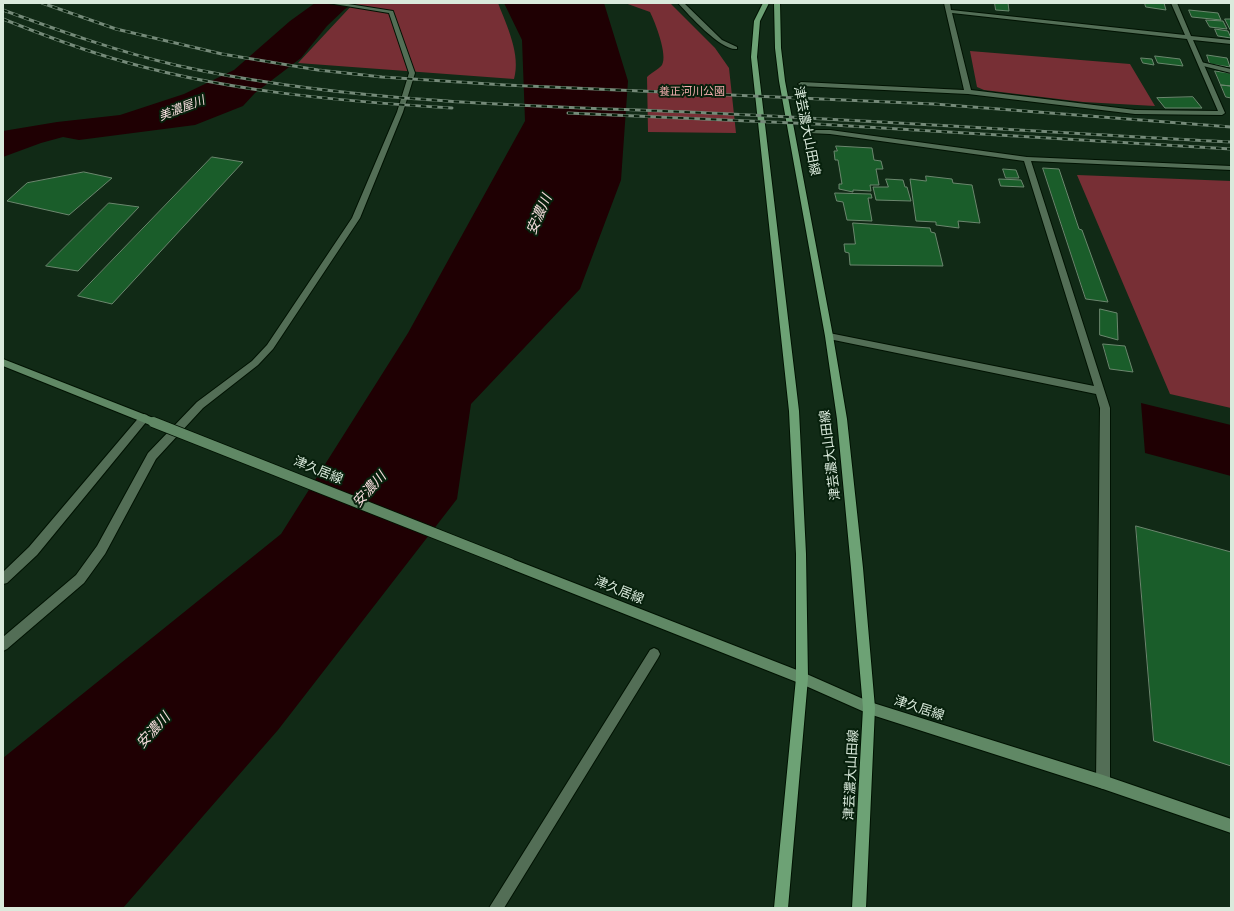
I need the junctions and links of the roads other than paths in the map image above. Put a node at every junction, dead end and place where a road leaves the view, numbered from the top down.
1 (331, 3) edge
2 (681, 3) edge
3 (766, 3) edge
4 (777, 3) edge
5 (947, 3) edge
6 (1174, 3) edge
7 (949, 11) junction
8 (1188, 38) junction
9 (1231, 42) edge
10 (735, 48) dead end
11 (1200, 64) junction
12 (1231, 71) edge
13 (802, 84) dead end
14 (968, 92) junction
15 (1222, 113) junction
16 (1231, 113) edge
17 (810, 132) dead end
18 (1027, 159) junction
19 (1231, 168) edge
20 (829, 336) junction
21 (3, 362) edge
22 (1099, 391) junction
23 (149, 420) junction
24 (3, 578) edge
25 (3, 645) edge
26 (654, 654) dead end
27 (802, 678) junction
28 (869, 708) junction
29 (1103, 782) junction
30 (1231, 826) edge
31 (496, 908) edge
32 (782, 908) edge
33 (859, 908) edge

1 - 25 street
2 - 10 street
3 - 27 main road
4 - 20 main road, 津芸濃大山田線
5 - 7 street
6 - 8 street
7 - 8 street
7 - 14 street
8 - 9 street
8 - 11 street
11 - 12 street
11 - 15 street
13 - 14 street
14 - 15 street
15 - 16 street
17 - 18 street
18 - 19 street
18 - 22 street
20 - 22 street
20 - 28 main road, 津芸濃大山田線
21 - 23 main road, 津久居線
22 - 29 street
23 - 24 street
23 - 27 main road, 津久居線, bridge
26 - 31 street
27 - 28 main road, 津久居線
27 - 32 main road
28 - 29 main road, 津久居線
28 - 33 main road, 津芸濃大山田線
29 - 30 main road, 津久居線

